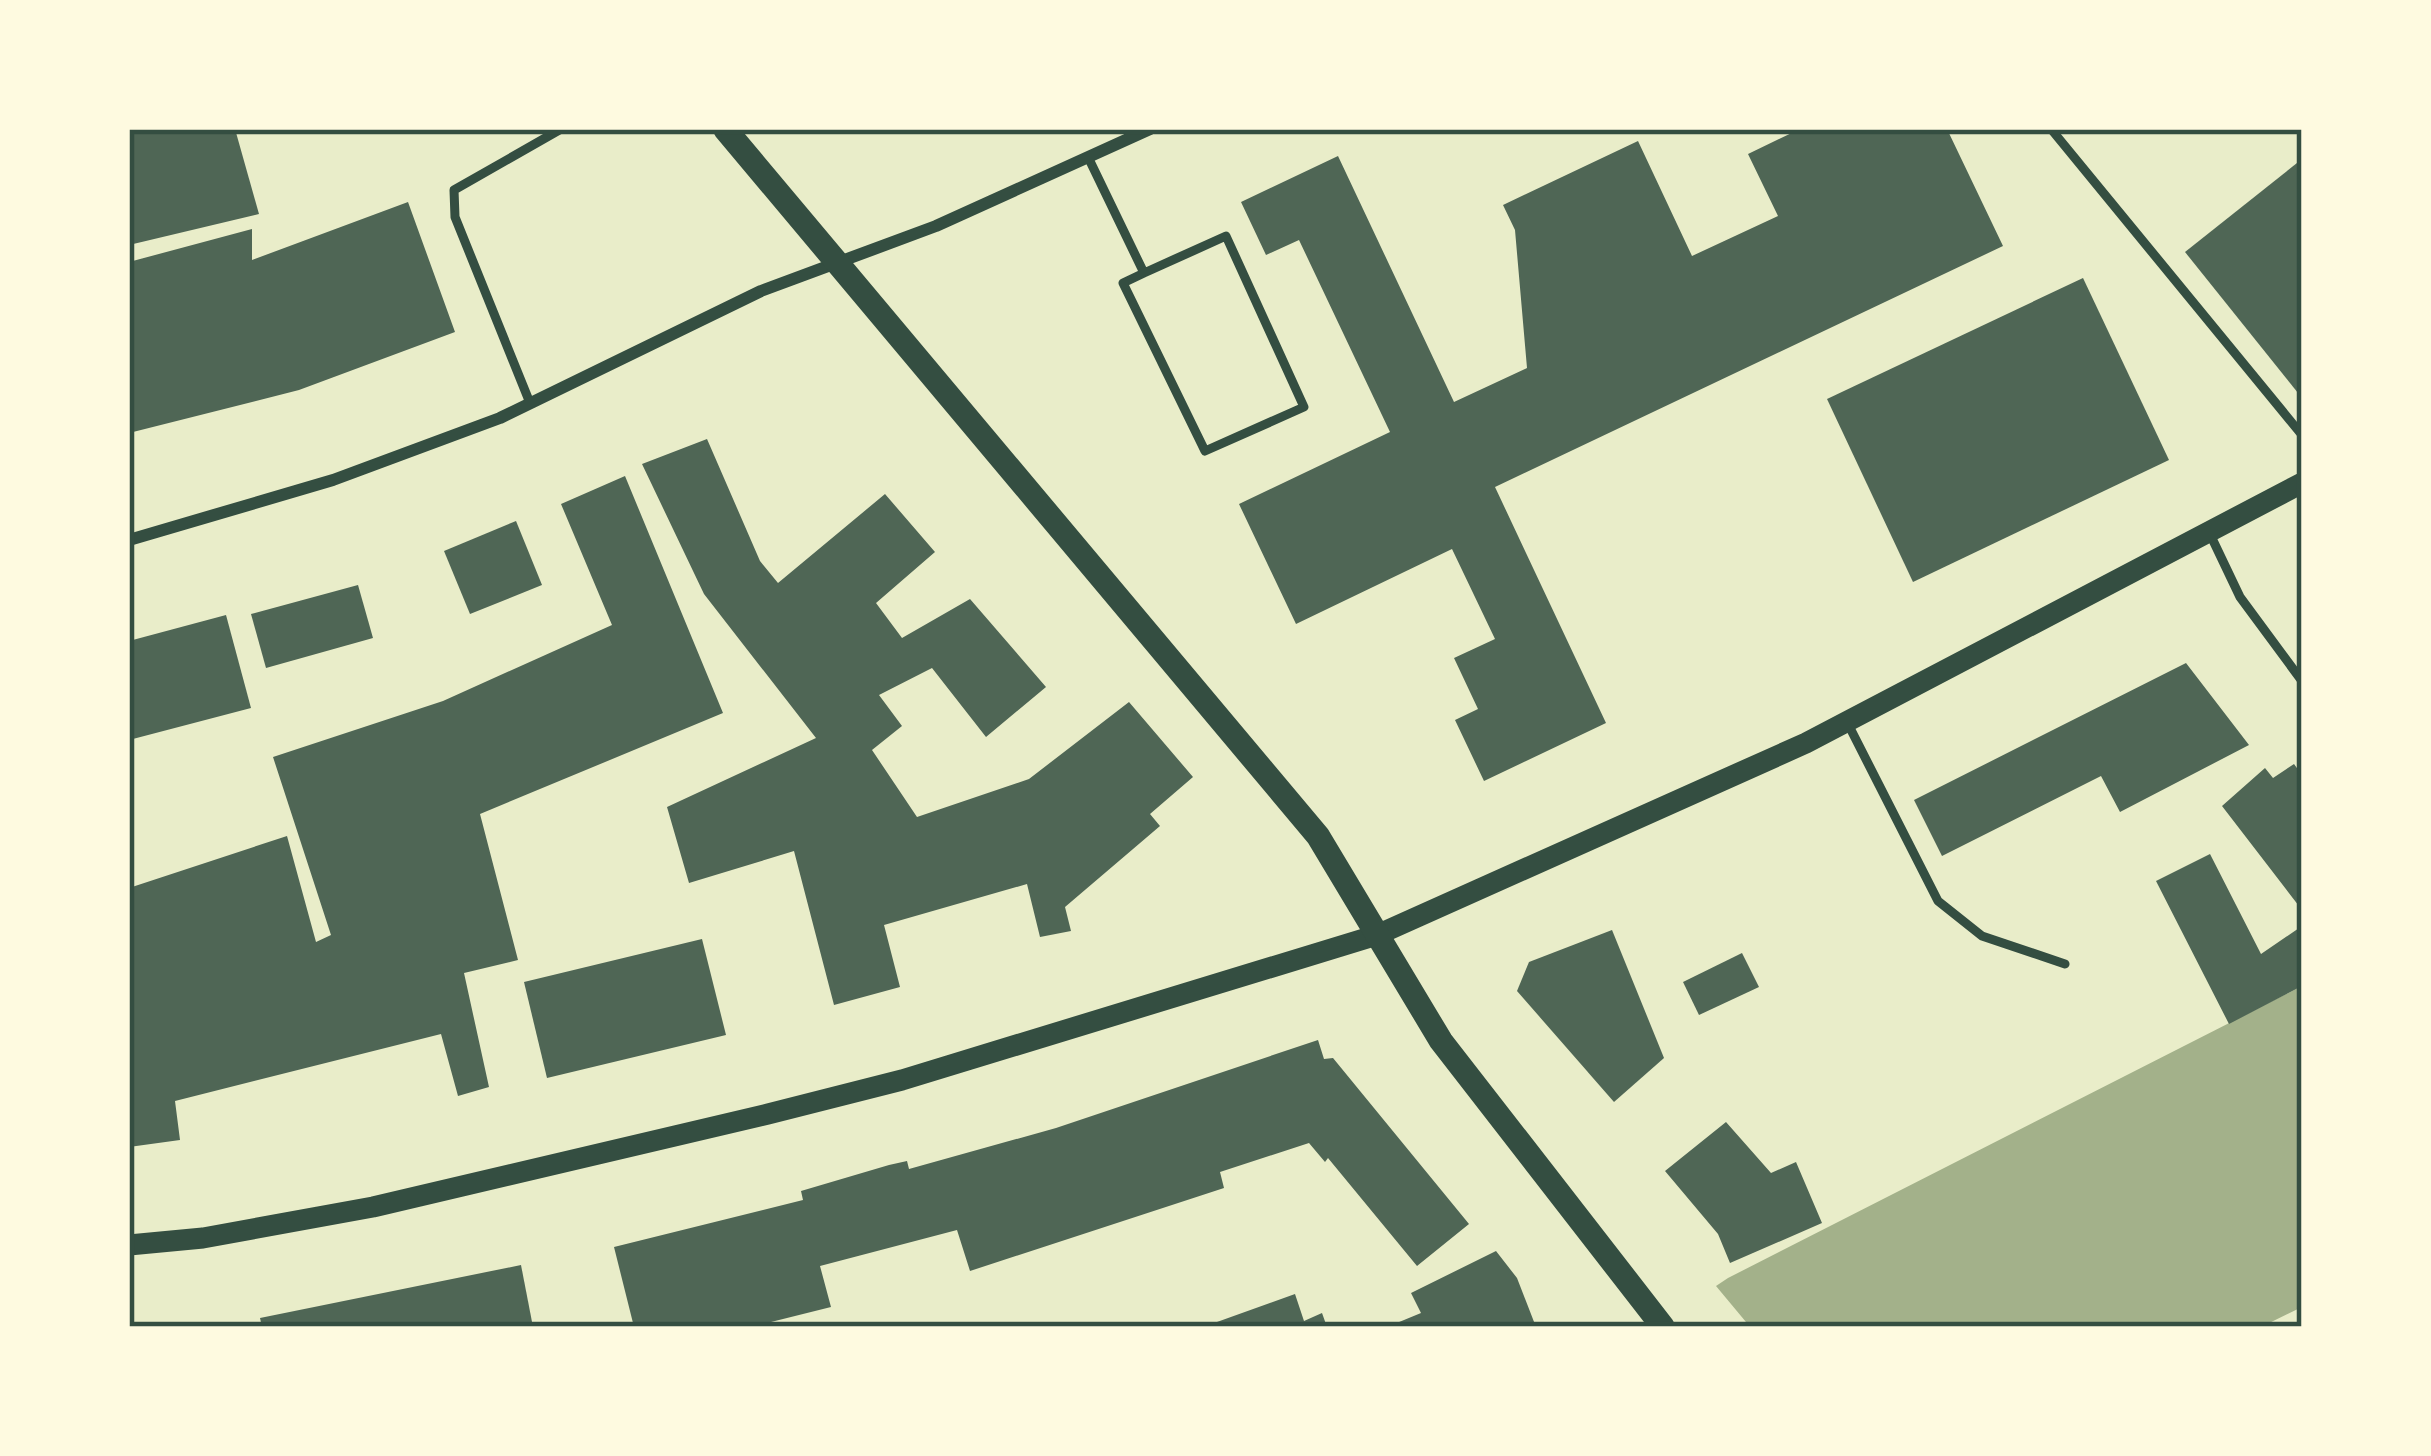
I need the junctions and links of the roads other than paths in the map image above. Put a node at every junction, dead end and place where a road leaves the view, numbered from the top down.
1 (561, 129) edge
2 (725, 129) edge
3 (1150, 129) edge
4 (2051, 129) edge
5 (1088, 157) junction
6 (837, 263) junction
7 (1144, 273) junction
8 (530, 403) junction
9 (2302, 435) edge
10 (2302, 483) edge
11 (2209, 532) junction
12 (129, 540) edge
13 (2302, 681) edge
14 (1846, 722) junction
15 (1377, 935) junction
16 (2065, 964) dead end
17 (129, 1245) edge
18 (1664, 1327) edge

1 - 8 lane
2 - 6 main road
3 - 5 street
4 - 9 lane
5 - 6 street
5 - 7 lane
6 - 8 street
6 - 15 main road
7 - 7 lane
8 - 12 street
10 - 11 street
11 - 13 lane
11 - 14 street
14 - 15 street
14 - 16 lane
15 - 17 street
15 - 18 main road

